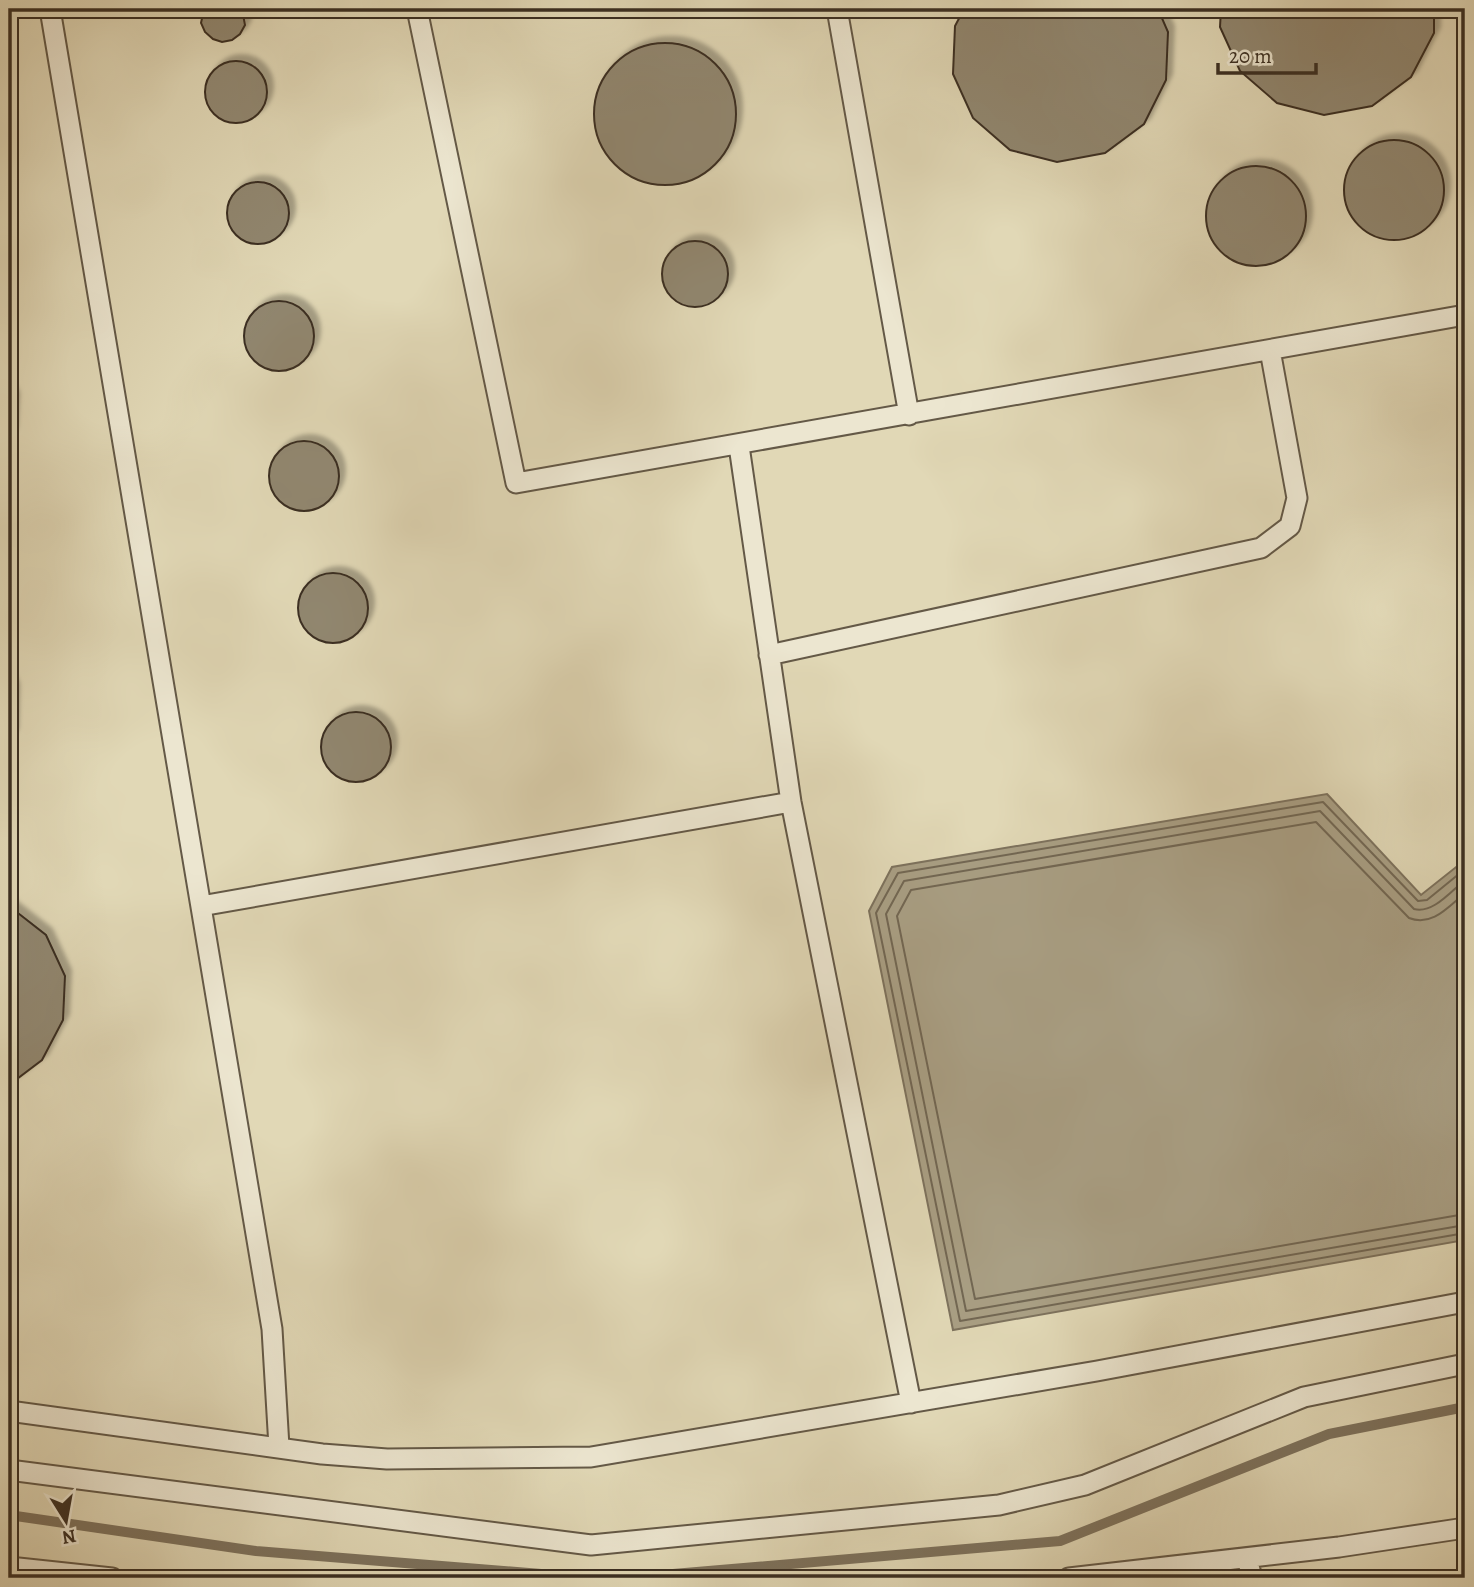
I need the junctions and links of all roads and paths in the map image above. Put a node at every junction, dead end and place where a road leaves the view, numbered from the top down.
1 (50, 9) edge
2 (417, 9) edge
3 (836, 9) edge
4 (1465, 315) edge
5 (1270, 350) junction
6 (909, 415) junction
7 (739, 446) junction
8 (769, 655) junction
9 (791, 802) junction
10 (201, 906) junction
11 (1465, 1302) edge
12 (1465, 1364) edge
13 (911, 1403) junction
14 (9, 1411) edge
15 (279, 1447) junction
16 (9, 1470) edge
17 (1465, 1528) edge
18 (1247, 1558) junction
19 (9, 1567) edge
20 (112, 1578) edge
21 (1069, 1578) edge
22 (1252, 1578) edge

1 - 10 lane
2 - 7 lane
3 - 6 lane
4 - 5 lane
5 - 6 lane
5 - 8 lane
6 - 7 lane
7 - 8 lane
8 - 9 lane
9 - 10 lane
9 - 13 lane
10 - 15 lane
11 - 13 lane
12 - 16 lane
13 - 15 lane
14 - 15 lane
17 - 18 lane
18 - 21 lane
18 - 22 lane
19 - 20 lane

